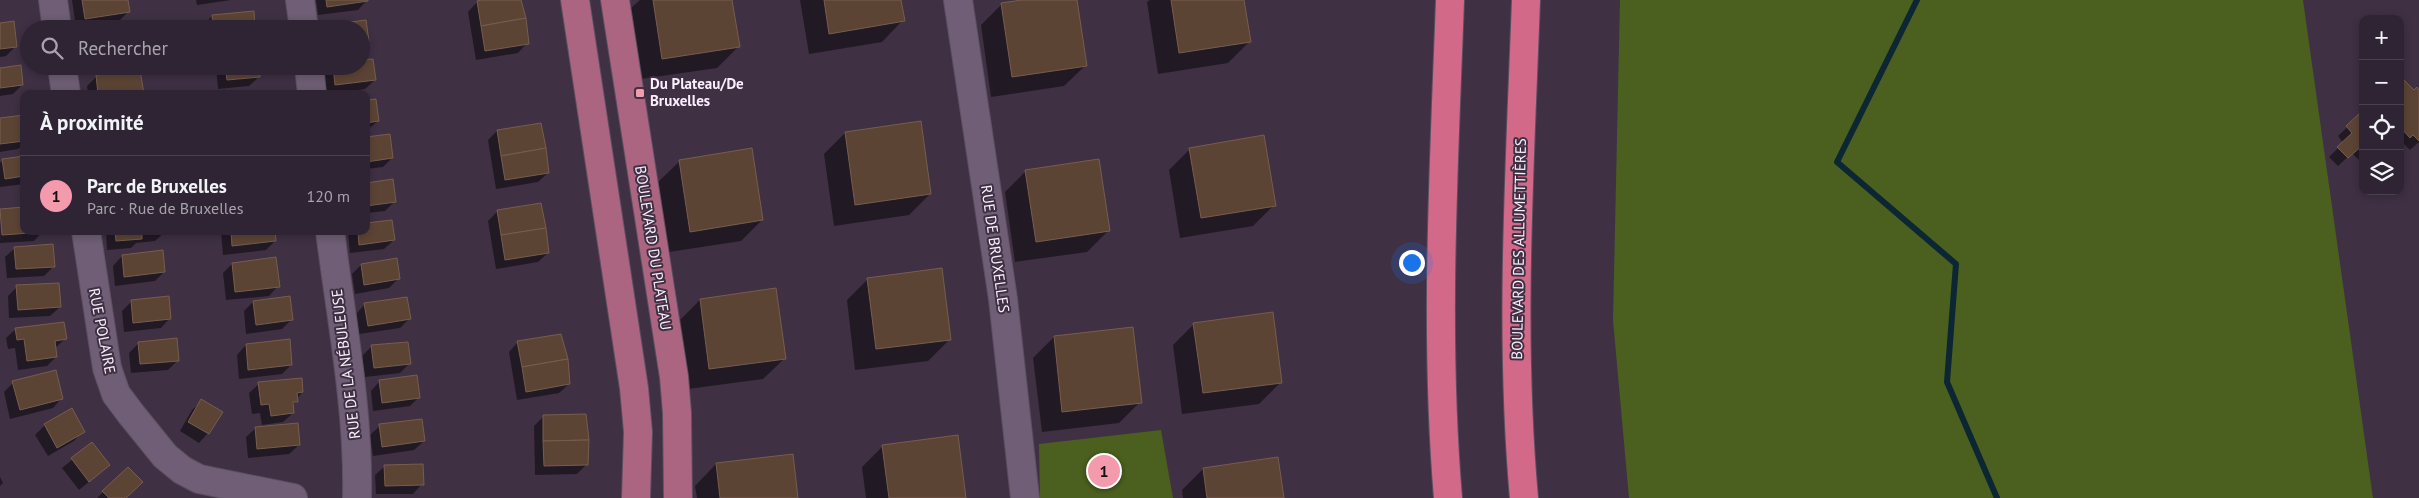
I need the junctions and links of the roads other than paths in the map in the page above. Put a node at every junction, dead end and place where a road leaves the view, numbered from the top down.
1 (53, 0) edge
2 (300, 0) edge
3 (575, 0) edge
4 (615, 0) edge
5 (958, 0) edge
6 (1450, 0) edge
7 (1526, 0) edge
8 (56, 20) edge
9 (303, 20) edge
10 (63, 75) edge
11 (310, 75) edge
12 (65, 90) edge
13 (312, 90) edge
14 (87, 235) edge
15 (331, 235) edge
16 (293, 498) edge
17 (357, 498) edge
18 (636, 498) edge
19 (678, 498) edge
20 (1025, 498) edge
21 (1448, 498) edge
22 (1524, 498) edge

1 - 8 street
2 - 9 street
3 - 18 main road
4 - 19 main road, BOULEVARD DU PLATEAU
5 - 20 street, RUE DE BRUXELLES
6 - 21 highway
7 - 22 highway, BOULEVARD DES ALLUMETTIÈRES
10 - 12 street
11 - 13 street
14 - 16 street, RUE POLAIRE
15 - 17 street, RUE DE LA NÉBULEUSE

